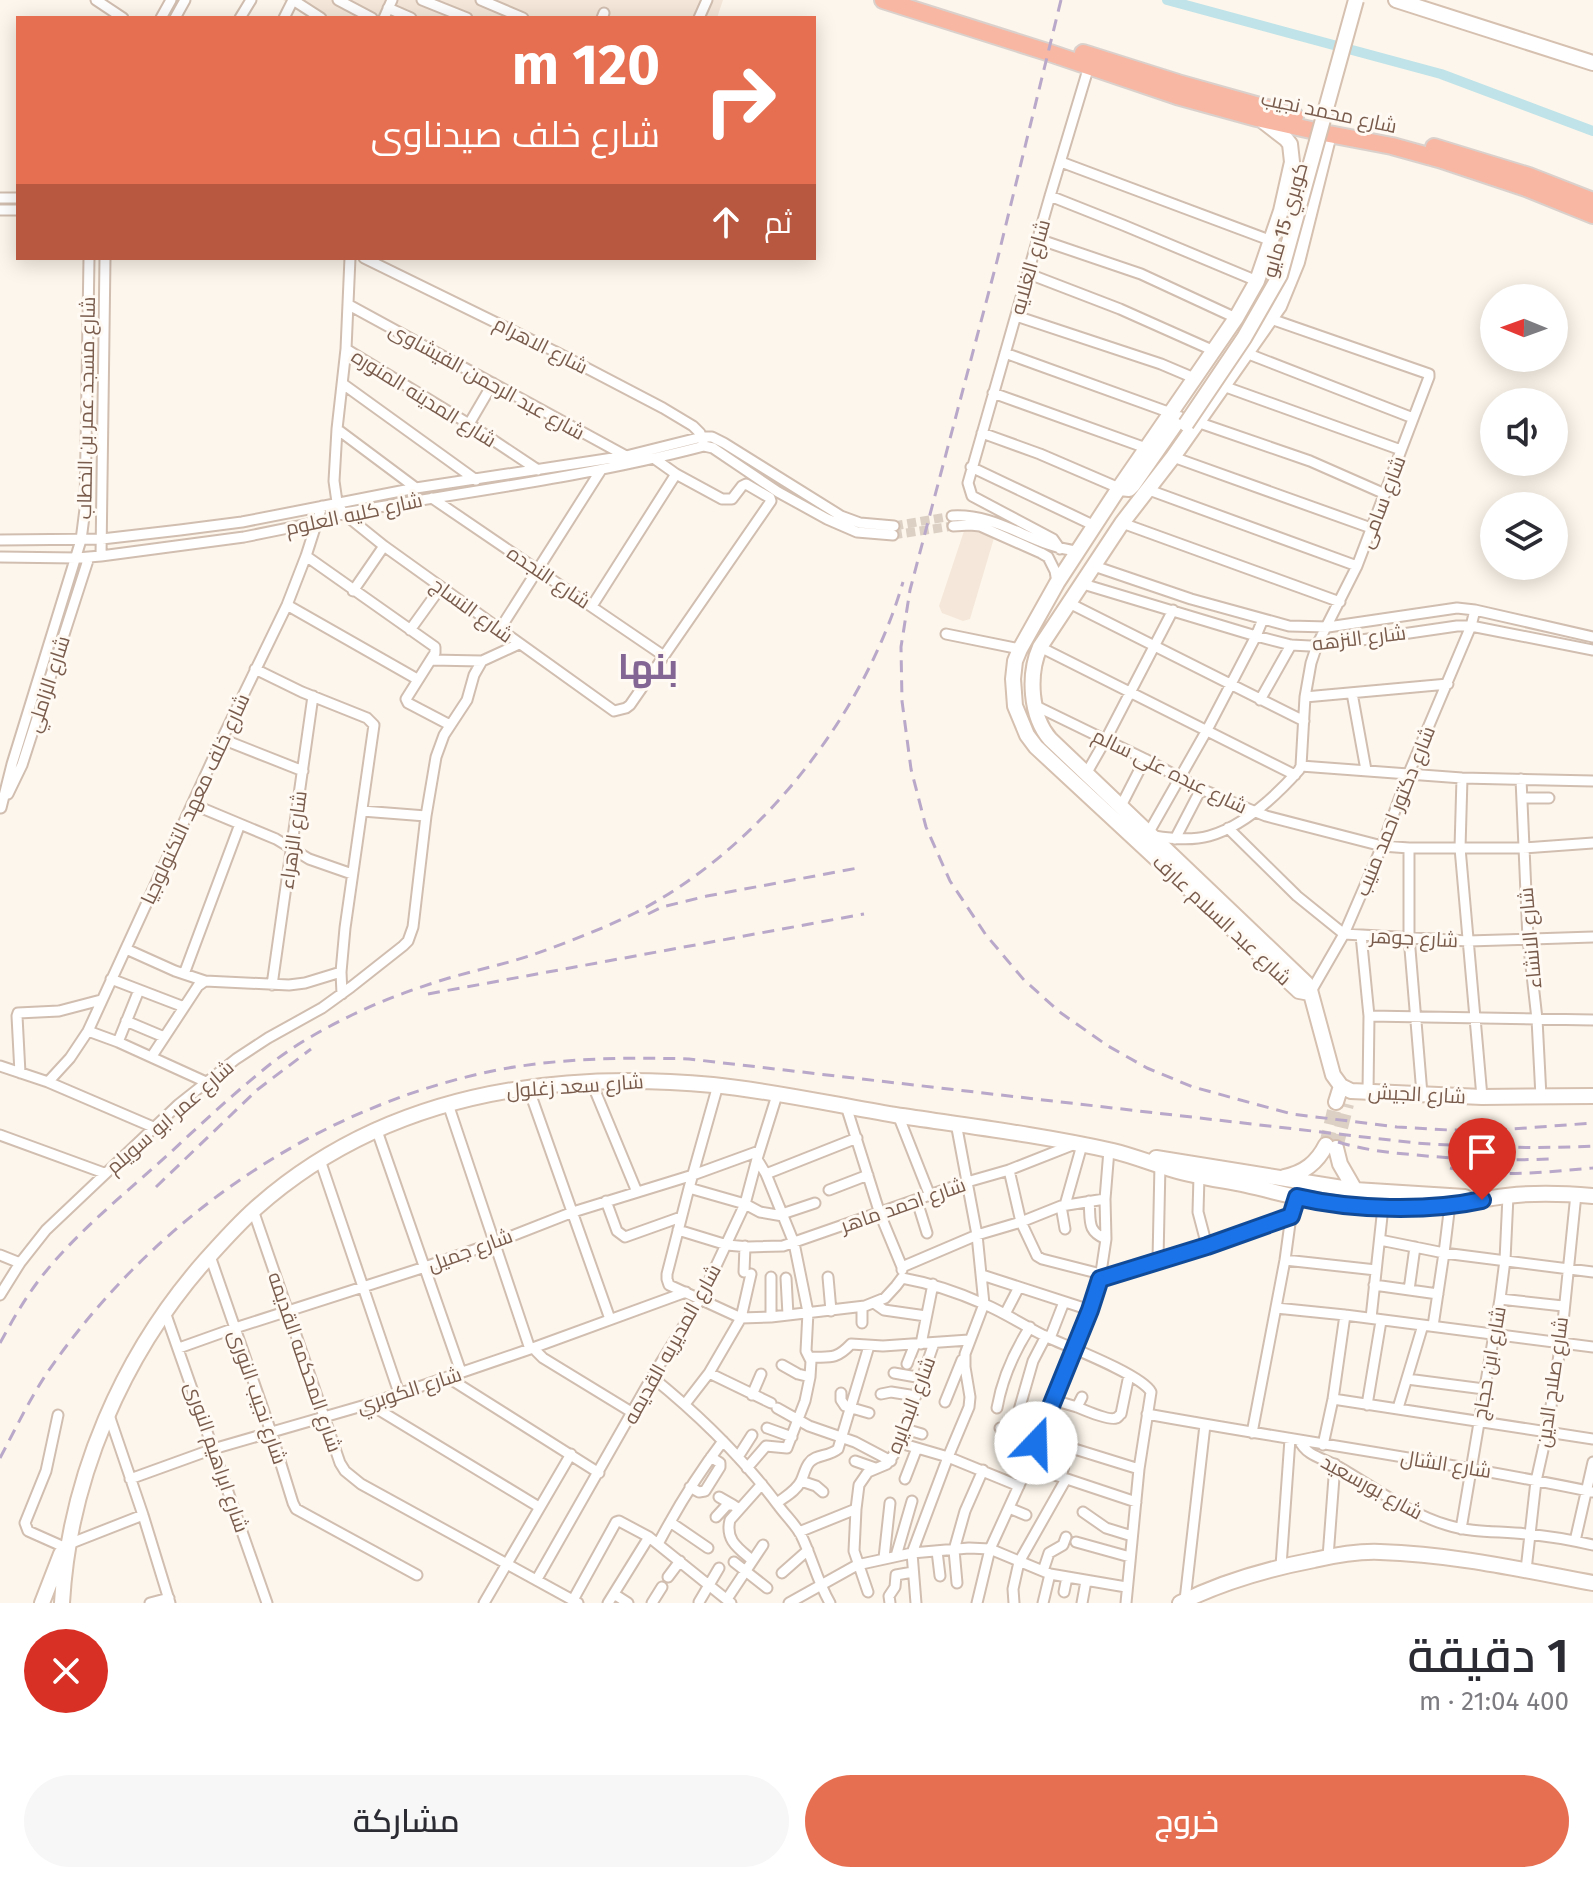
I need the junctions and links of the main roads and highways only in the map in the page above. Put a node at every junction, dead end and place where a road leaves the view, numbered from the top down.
1 (883, 0) edge
2 (918, 0) edge
3 (1346, 0) edge
4 (1356, 0) edge
5 (1396, 0) edge
6 (946, 14) junction
7 (1055, 50) junction
8 (1593, 63) edge
9 (1163, 85) junction
10 (1257, 118) junction
11 (1329, 134) junction
12 (1528, 182) junction
13 (1549, 191) junction
14 (1593, 201) edge
15 (1593, 215) edge
16 (1183, 420) junction
17 (1173, 457) joint
18 (1119, 488) junction
19 (1018, 655) junction
20 (1033, 668) junction
21 (1014, 699) junction
22 (1035, 701) junction
23 (1151, 838) junction
24 (1310, 993) joint
25 (1593, 1096) edge
26 (1160, 1162) junction
27 (1275, 1177) junction
28 (1355, 1190) junction
29 (1593, 1196) edge
30 (1450, 1201) junction
31 (67, 1545) junction
32 (1593, 1580) edge
33 (1182, 1602) edge
34 (42, 1603) edge
35 (62, 1603) edge

1 - 6 highway
2 - 6 highway
3 - 16 main road, كوبري 15 مايو
4 - 16 main road, كوبري 15 مايو, bridge
5 - 8 main road
6 - 7 highway
7 - 9 highway, شارع محمد نجيب
7 - 9 highway, شارع محمد نجيب
9 - 10 highway, شارع محمد نجيب
9 - 12 highway, شارع محمد نجيب
10 - 11 highway, شارع محمد نجيب
10 - 16 main road, شارع عبد السلام عارف
11 - 12 highway, شارع محمد نجيب
11 - 16 main road, شارع عبد السلام عارف
12 - 13 highway, شارع محمد نجيب
13 - 14 highway, شارع محمد نجيب
13 - 15 highway, شارع محمد نجيب
16 - 17 main road, كوبري 15 مايو
16 - 18 main road, شارع عبد السلام عارف
16 - 18 main road, كوبري 15 مايو
17 - 20 main road, شارع عبد السلام عارف
18 - 19 main road, شارع عبد السلام عارف
19 - 20 main road
19 - 21 main road, شارع عبد السلام عارف
20 - 22 main road, شارع عبد السلام عارف
21 - 22 main road
21 - 23 main road, شارع عبد السلام عارف
22 - 23 main road, شارع عبد السلام عارف
23 - 24 main road, شارع عبد السلام عارف
24 - 25 main road, شارع الجيش
26 - 27 main road, شارع سعد زغلول
26 - 30 main road, شارع سعد زغلول
26 - 31 main road, شارع سعد زغلول
27 - 28 main road, شارع سعد زغلول
27 - 28 main road
28 - 30 main road, شارع سعد زغلول
29 - 30 main road, شارع سعد زغلول
31 - 34 main road, شارع سعد زغلول
31 - 35 main road, شارع سعد زغلول
32 - 33 main road

